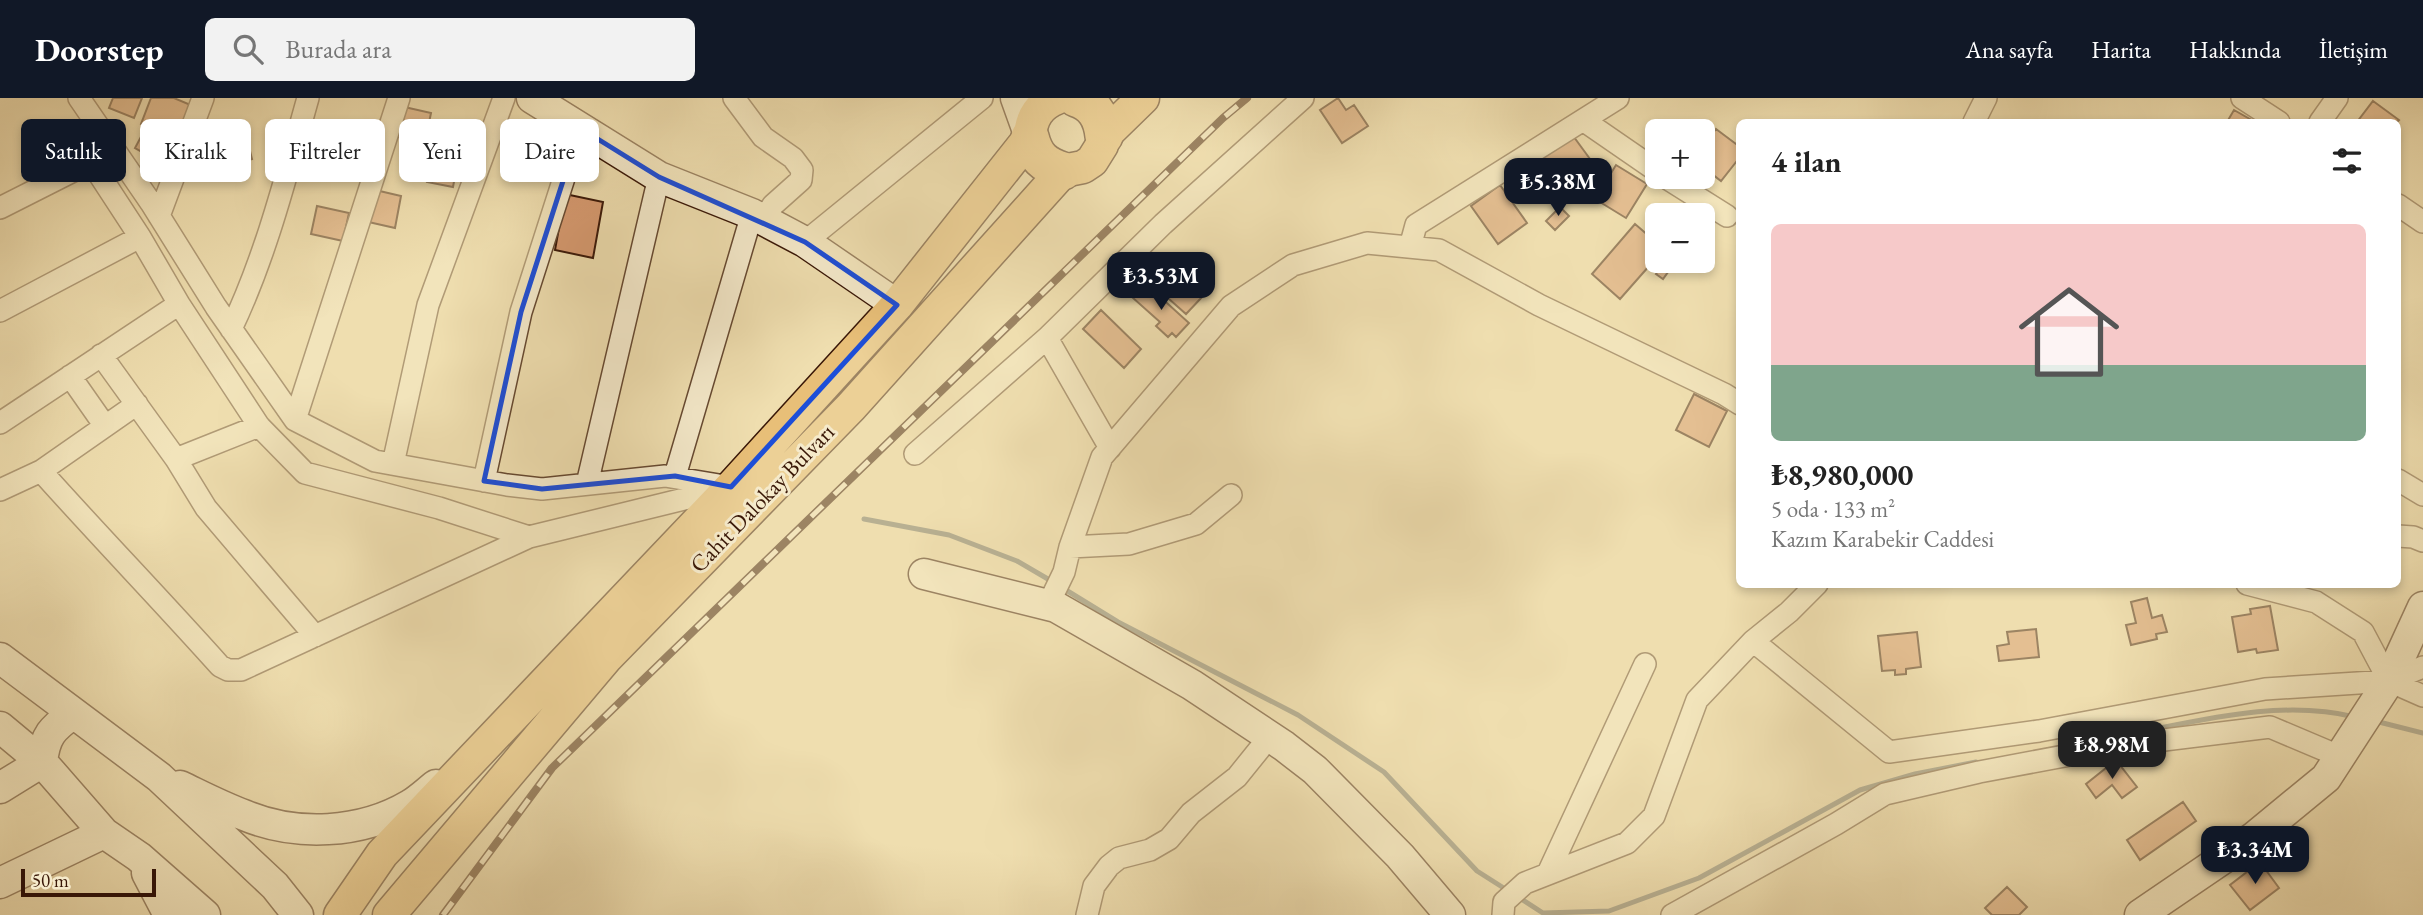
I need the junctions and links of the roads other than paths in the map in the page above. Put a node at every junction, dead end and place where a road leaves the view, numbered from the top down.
1 (203, 98) edge
2 (308, 98) edge
3 (399, 98) edge
4 (504, 98) edge
5 (734, 98) edge
6 (982, 98) edge
7 (1016, 98) edge
8 (1057, 98) edge
9 (1076, 98) edge
10 (1143, 98) edge
11 (1303, 98) edge
12 (1618, 98) edge
13 (1986, 98) edge
14 (2242, 98) edge
15 (2337, 98) edge
16 (81, 99) edge
17 (535, 99) edge
18 (566, 119) edge
19 (1976, 119) edge
20 (2274, 119) edge
21 (2322, 119) edge
22 (1583, 120) junction
23 (1104, 136) junction
24 (1030, 138) junction
25 (599, 140) edge
26 (1645, 163) edge
27 (1063, 171) junction
28 (659, 177) junction
29 (563, 182) edge
30 (1684, 189) edge
31 (2401, 207) edge
32 (0, 208) edge
33 (159, 216) junction
34 (758, 216) junction
35 (1727, 216) dead end
36 (2423, 222) edge
37 (140, 237) junction
38 (805, 242) junction
39 (1410, 247) junction
40 (179, 304) junction
41 (897, 305) junction
42 (0, 311) edge
43 (231, 329) junction
44 (1046, 338) junction
45 (101, 355) junction
46 (70, 376) junction
47 (1736, 402) edge
48 (137, 404) junction
49 (295, 420) junction
50 (0, 423) edge
51 (105, 426) junction
52 (259, 426) junction
53 (1110, 448) junction
54 (915, 454) dead end
55 (176, 459) junction
56 (393, 464) junction
57 (41, 471) junction
58 (675, 476) junction
59 (484, 481) junction
60 (2401, 482) edge
61 (587, 484) junction
62 (731, 487) junction
63 (0, 490) edge
64 (1231, 495) dead end
65 (2423, 495) edge
66 (2401, 536) edge
67 (529, 537) junction
68 (2423, 541) edge
69 (1070, 547) junction
70 (924, 574) dead end
71 (1813, 588) edge
72 (2262, 588) edge
73 (1051, 598) junction
74 (2423, 607) edge
75 (315, 636) junction
76 (1753, 641) junction
77 (0, 658) edge
78 (1645, 664) dead end
79 (2423, 667) edge
80 (2389, 681) junction
81 (2423, 696) edge
82 (73, 713) junction
83 (0, 727) edge
84 (1270, 736) junction
85 (475, 754) junction
86 (2341, 757) junction
87 (42, 762) junction
88 (159, 777) junction
89 (0, 788) edge
90 (104, 833) junction
91 (139, 857) junction
92 (1549, 871) junction
93 (0, 883) edge
94 (1504, 909) edge
95 (169, 915) edge
96 (205, 915) edge
97 (298, 915) edge
98 (340, 915) edge
99 (389, 915) edge
100 (1087, 915) edge
101 (1450, 915) edge
102 (1672, 915) edge
103 (2140, 915) edge

1 - 33 street
2 - 43 street
3 - 49 street
4 - 56 street
5 - 34 street
6 - 38 street
7 - 24 street
8 - 24 main road, Cahit Dalokay Bulvarı
9 - 23 highway
10 - 23 main road, Cahit Dalokay Bulvarı
11 - 44 street
12 - 22 street
13 - 19 street
14 - 20 street
15 - 21 street
16 - 33 street
17 - 18 street
22 - 26 street
22 - 39 street
23 - 27 main road, Cahit Dalokay Bulvarı
24 - 27 highway
24 - 41 main road, Cahit Dalokay Bulvarı
25 - 28 street
27 - 99 main road, Cahit Dalokay Bulvarı
28 - 34 street
28 - 61 street
29 - 59 street
30 - 35 street
31 - 36 street
32 - 37 street
33 - 43 street
34 - 38 street
34 - 58 street
37 - 40 street
37 - 42 street
38 - 41 street
39 - 47 street
39 - 53 street
40 - 45 street
40 - 52 street
41 - 62 main road, Cahit Dalokay Bulvarı
43 - 49 street
44 - 53 street
44 - 54 street
45 - 46 street
45 - 48 street
46 - 50 street
46 - 51 street
48 - 51 street
48 - 55 street
49 - 56 street
51 - 57 street
52 - 55 street
52 - 67 street
53 - 69 street
55 - 75 street
56 - 59 street
57 - 63 street
57 - 75 street
58 - 61 street
58 - 62 street
59 - 61 street
60 - 65 street
62 - 67 street
62 - 85 main road, Cahit Dalokay Bulvarı
64 - 69 street
66 - 68 street
67 - 75 street
69 - 73 street
70 - 73 street
71 - 76 street
72 - 80 street
73 - 84 street
74 - 80 street
76 - 80 street
76 - 92 street
77 - 82 street
78 - 92 street
79 - 80 street
80 - 81 street
80 - 86 street
82 - 87 street
82 - 88 street
83 - 87 street
84 - 100 street
84 - 101 street
85 - 88 street
85 - 98 main road, Cahit Dalokay Bulvarı
86 - 102 street
86 - 103 street
87 - 89 street
87 - 90 street
88 - 97 street
90 - 91 street
90 - 93 street
91 - 95 street
91 - 96 street
92 - 94 street

